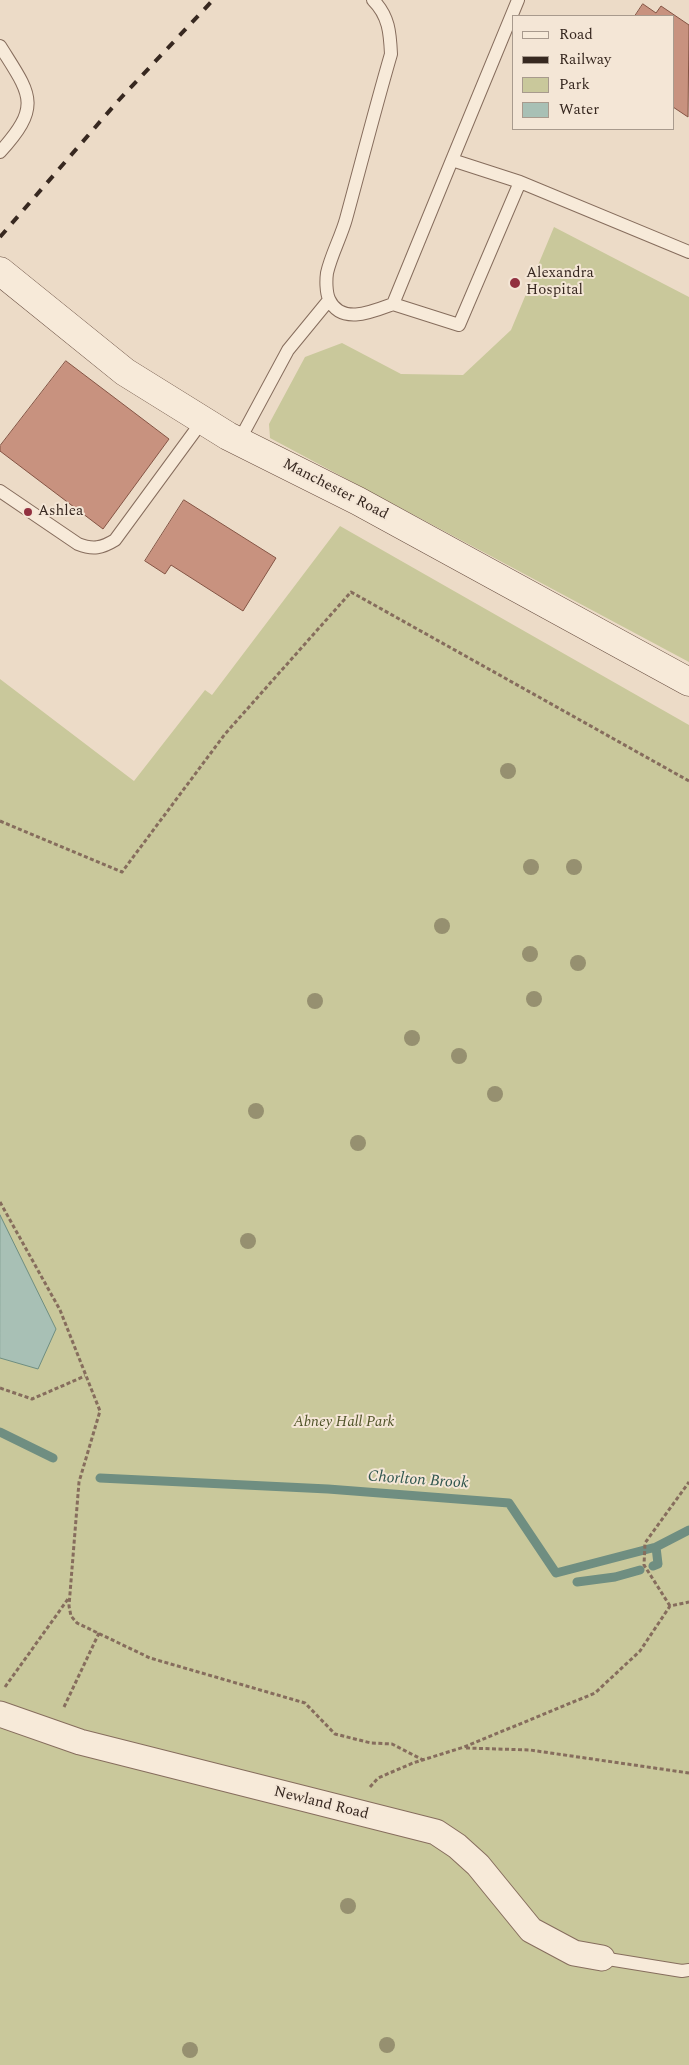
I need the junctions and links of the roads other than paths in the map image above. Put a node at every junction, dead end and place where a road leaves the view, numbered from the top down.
1 (373, 0) edge
2 (518, 0) edge
3 (0, 46) edge
4 (0, 152) edge
5 (452, 160) junction
6 (520, 182) junction
7 (689, 252) edge
8 (0, 271) edge
9 (329, 300) junction
10 (393, 304) junction
11 (203, 420) junction
12 (239, 441) junction
13 (0, 491) edge
14 (689, 682) edge
15 (0, 1714) edge
16 (602, 1958) joint
17 (689, 1970) edge

1 - 9 lane
2 - 5 lane
3 - 4 lane
5 - 6 lane
5 - 10 lane
6 - 7 lane
6 - 10 lane
8 - 11 main road, Manchester Road
9 - 10 lane
9 - 12 lane
11 - 12 main road, Manchester Road
11 - 13 lane
12 - 14 main road, Manchester Road
15 - 16 street, Newland Road
16 - 17 lane

